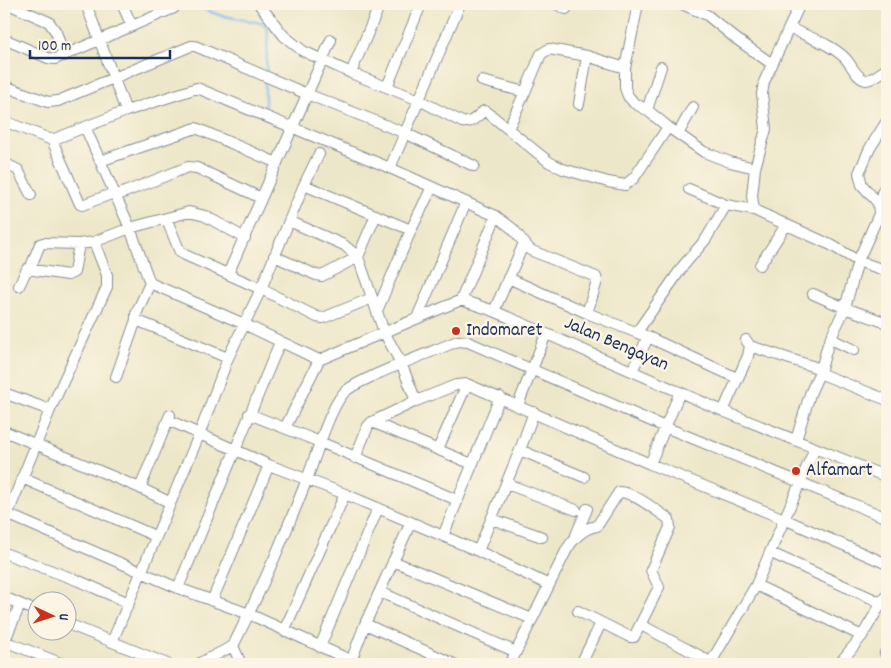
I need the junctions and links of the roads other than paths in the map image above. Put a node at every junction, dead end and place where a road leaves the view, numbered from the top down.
1 (8, 4) edge
2 (86, 4) edge
3 (122, 4) edge
4 (259, 4) edge
5 (380, 4) edge
6 (422, 4) edge
7 (460, 4) edge
8 (556, 4) edge
9 (638, 4) edge
10 (682, 4) edge
11 (800, 4) edge
12 (174, 8) dead end
13 (566, 9) dead end
14 (132, 26) junction
15 (790, 28) junction
16 (4, 39) edge
17 (99, 40) junction
18 (331, 40) dead end
19 (64, 56) junction
20 (586, 56) junction
21 (323, 59) junction
22 (772, 64) junction
23 (661, 67) dead end
24 (625, 68) junction
25 (887, 69) edge
26 (351, 73) junction
27 (114, 78) junction
28 (482, 82) dead end
29 (4, 86) edge
30 (388, 86) junction
31 (524, 92) junction
32 (306, 94) junction
33 (420, 100) junction
34 (579, 104) dead end
35 (693, 107) dead end
36 (647, 110) junction
37 (126, 111) junction
38 (4, 121) edge
39 (887, 121) edge
40 (85, 127) junction
41 (292, 128) junction
42 (668, 128) junction
43 (508, 129) junction
44 (405, 133) junction
45 (678, 134) junction
46 (52, 140) junction
47 (319, 154) dead end
48 (100, 161) junction
49 (4, 163) edge
50 (277, 163) junction
51 (474, 166) dead end
52 (390, 168) junction
53 (755, 168) junction
54 (887, 184) edge
55 (304, 185) junction
56 (432, 187) junction
57 (689, 189) dead end
58 (115, 194) junction
59 (31, 195) dead end
60 (887, 195) edge
61 (261, 198) junction
62 (466, 202) junction
63 (726, 205) junction
64 (754, 210) junction
65 (376, 215) junction
66 (496, 216) junction
67 (166, 218) junction
68 (289, 221) junction
69 (786, 225) junction
70 (130, 228) junction
71 (411, 230) junction
72 (245, 238) junction
73 (94, 242) junction
74 (524, 243) junction
75 (79, 244) junction
76 (274, 256) junction
77 (358, 257) junction
78 (858, 261) junction
79 (760, 265) dead end
80 (30, 269) junction
81 (887, 271) edge
82 (228, 274) junction
83 (508, 278) junction
84 (150, 283) junction
85 (19, 286) dead end
86 (261, 289) junction
87 (813, 294) dead end
88 (372, 298) junction
89 (461, 300) junction
90 (845, 308) junction
91 (377, 311) junction
92 (494, 312) junction
93 (586, 313) junction
94 (417, 318) junction
95 (136, 320) junction
96 (887, 323) edge
97 (244, 324) junction
98 (384, 332) junction
99 (637, 332) junction
100 (546, 334) junction
101 (648, 337) junction
102 (831, 339) junction
103 (280, 342) junction
104 (854, 350) dead end
105 (228, 358) junction
106 (319, 360) junction
107 (401, 364) junction
108 (533, 369) junction
109 (632, 371) junction
110 (820, 371) junction
111 (116, 377) dead end
112 (737, 378) junction
113 (467, 384) junction
114 (680, 392) junction
115 (4, 393) edge
116 (500, 397) junction
117 (887, 400) edge
118 (416, 401) junction
119 (518, 405) junction
120 (50, 410) junction
121 (723, 411) junction
122 (534, 412) junction
123 (249, 414) junction
124 (372, 422) junction
125 (665, 427) junction
126 (285, 428) junction
127 (4, 431) edge
128 (199, 435) junction
129 (796, 440) junction
130 (320, 442) junction
131 (35, 444) junction
132 (815, 448) junction
133 (234, 449) junction
134 (438, 450) junction
135 (520, 450) junction
136 (355, 458) junction
137 (472, 464) junction
138 (650, 464) junction
139 (269, 465) junction
140 (865, 467) junction
141 (887, 468) edge
142 (887, 477) edge
143 (22, 478) junction
144 (584, 478) dead end
145 (307, 479) junction
146 (800, 483) junction
147 (507, 484) junction
148 (140, 488) junction
149 (345, 494) junction
150 (457, 500) junction
151 (170, 502) junction
152 (378, 508) junction
153 (587, 509) dead end
154 (576, 510) dead end
155 (6, 518) edge
156 (887, 518) edge
157 (492, 519) junction
158 (784, 519) junction
159 (411, 522) junction
160 (576, 535) junction
161 (155, 536) junction
162 (443, 536) junction
163 (542, 537) dead end
164 (478, 551) junction
165 (4, 553) edge
166 (771, 553) junction
167 (393, 562) junction
168 (887, 564) edge
169 (142, 572) junction
170 (756, 584) junction
171 (549, 585) junction
172 (178, 588) junction
173 (380, 592) junction
174 (4, 597) edge
175 (885, 599) edge
176 (212, 601) junction
177 (129, 603) junction
178 (20, 605) junction
179 (28, 608) edge
180 (578, 611) dead end
181 (249, 614) junction
182 (532, 619) junction
183 (601, 623) junction
184 (365, 624) junction
185 (640, 625) junction
186 (78, 628) edge
187 (284, 631) junction
188 (862, 636) junction
189 (4, 641) edge
190 (112, 642) junction
191 (233, 646) junction
192 (320, 647) junction
193 (516, 652) junction
194 (155, 662) edge
195 (353, 663) edge
196 (63, 664) edge
197 (167, 664) edge
198 (198, 664) edge
199 (241, 664) edge
200 (454, 664) edge
201 (510, 664) edge
202 (581, 664) edge
203 (711, 664) edge
204 (839, 664) edge

1 - 19 street
2 - 17 street
3 - 14 street
4 - 21 street
5 - 26 street
6 - 30 street
7 - 33 street
8 - 13 street
9 - 24 street
10 - 22 street
11 - 15 street
12 - 14 street
14 - 17 street
15 - 22 street
15 - 25 street
16 - 19 street
17 - 19 street
17 - 27 street
18 - 21 street
20 - 24 street
20 - 31 street
20 - 34 street
21 - 26 street
21 - 32 street
22 - 53 street
23 - 36 street
24 - 36 street
26 - 30 street
27 - 29 street
27 - 32 street
27 - 37 street
28 - 31 street
30 - 33 street
31 - 43 street
32 - 41 street
32 - 44 street
33 - 43 street
33 - 44 street
35 - 45 street
36 - 42 street
37 - 40 street
37 - 41 street
38 - 46 street
39 - 78 street
40 - 46 street
40 - 48 street
41 - 50 street
41 - 52 street
42 - 43 street
42 - 45 street
44 - 51 street
44 - 52 street
45 - 53 street
46 - 58 street
47 - 55 street
48 - 50 street
48 - 58 street
49 - 59 street
50 - 61 street
52 - 56 street
53 - 64 street
54 - 60 street
55 - 65 street
55 - 68 street
56 - 62 street
56 - 71 street
57 - 63 street
58 - 61 street
58 - 70 street
61 - 72 street
62 - 66 street
62 - 94 street
63 - 64 street
63 - 99 street
64 - 69 street
65 - 71 street
65 - 77 street
66 - 74 street
66 - 89 street
67 - 70 street
67 - 72 street
67 - 82 street
68 - 76 street
68 - 77 street
69 - 78 street
69 - 79 street
70 - 73 street
70 - 84 street
71 - 91 street
72 - 82 street
73 - 75 street
73 - 120 street
74 - 83 street
74 - 93 street
75 - 80 street
75 - 80 street
76 - 77 street
76 - 86 street
77 - 88 street
78 - 81 street
78 - 90 street
80 - 85 street
82 - 86 street
83 - 92 street
83 - 93 street
84 - 95 street
84 - 97 street
86 - 88 street
86 - 97 street
87 - 90 street
88 - 91 street
89 - 92 street, Jalan Bengayan
89 - 94 street
90 - 96 street
90 - 102 street
91 - 98 street
92 - 100 street, Jalan Bengayan
93 - 99 street
94 - 98 street
95 - 105 street
95 - 111 street
97 - 103 street
97 - 105 street
98 - 106 street
98 - 107 street
99 - 101 street
100 - 108 street
100 - 109 street, Jalan Bengayan
101 - 109 street
101 - 112 street
102 - 104 street
102 - 110 street
103 - 106 street
103 - 123 street
105 - 128 street
106 - 126 street
107 - 108 street
107 - 118 street
107 - 130 street
108 - 119 street
108 - 125 street
109 - 114 street, Jalan Bengayan
110 - 112 street
110 - 117 street
110 - 129 street
112 - 121 street
113 - 116 street
113 - 118 street
113 - 134 street
114 - 121 street, Jalan Bengayan
114 - 125 street
115 - 120 street
116 - 119 street
116 - 137 street
118 - 124 street
119 - 122 street
120 - 131 street
121 - 129 street, Jalan Bengayan
122 - 135 street
122 - 138 street
123 - 126 street
123 - 133 street
124 - 134 street
124 - 136 street
125 - 138 street
125 - 146 street
126 - 130 street
127 - 131 street
128 - 133 street
128 - 148 street
128 - 151 street
129 - 132 street, Jalan Bengayan
130 - 136 street
130 - 145 street
131 - 143 street
131 - 148 street
132 - 140 street, Jalan Bengayan
132 - 146 street
133 - 139 street
133 - 172 street
134 - 137 street
135 - 144 street
135 - 147 street
136 - 150 street
137 - 150 street
138 - 158 street
139 - 145 street
139 - 176 street
140 - 141 street
140 - 142 street, Jalan Bengayan
143 - 155 street
143 - 161 street
145 - 149 street
145 - 181 street
146 - 156 street
146 - 158 street
147 - 154 street
147 - 157 street
148 - 151 street
149 - 152 street
149 - 187 street
150 - 162 street
151 - 161 street
152 - 159 street
152 - 192 street
153 - 160 street
155 - 169 street
157 - 163 street
157 - 164 street
158 - 166 street
158 - 168 street
159 - 162 street
159 - 167 street
160 - 171 street
160 - 185 street
161 - 169 street
162 - 164 street
164 - 171 street
165 - 177 street
166 - 170 street
166 - 175 street
167 - 173 street
167 - 182 street
169 - 172 street
169 - 177 street
170 - 188 street
170 - 203 street
171 - 182 street
172 - 176 street
173 - 184 street
173 - 193 street
174 - 178 street
175 - 188 street
176 - 181 street
177 - 190 street
178 - 179 street
178 - 189 street
180 - 183 street
181 - 187 street
181 - 191 street
182 - 193 street
183 - 185 street
183 - 202 street
184 - 195 street
184 - 200 street
185 - 203 street
186 - 190 street
187 - 192 street
188 - 204 street
189 - 196 street
190 - 194 street
191 - 198 street
191 - 199 street
192 - 195 street
193 - 201 street
194 - 197 street

